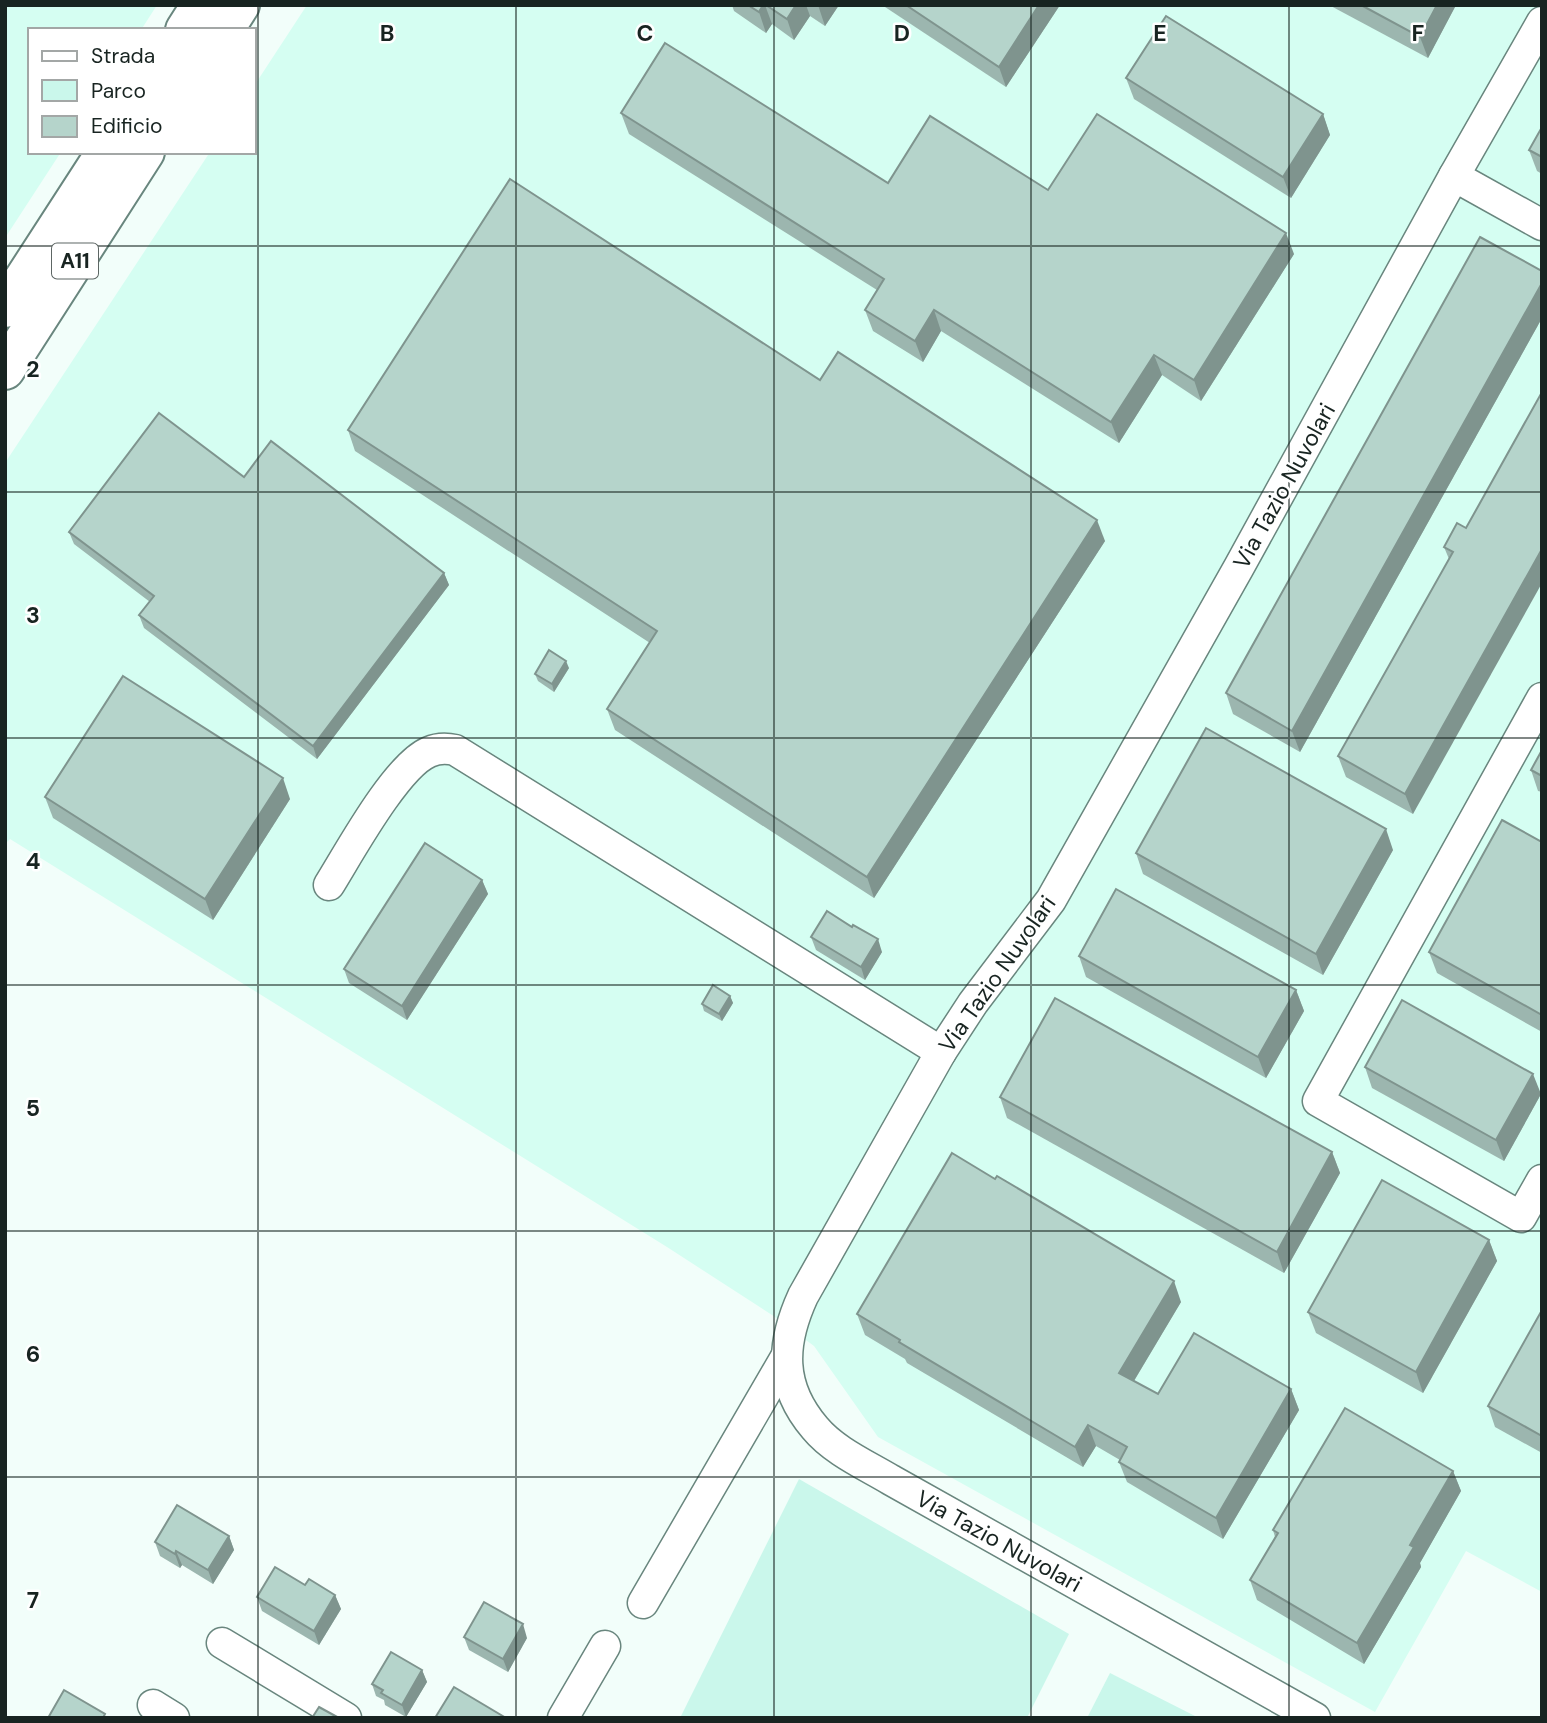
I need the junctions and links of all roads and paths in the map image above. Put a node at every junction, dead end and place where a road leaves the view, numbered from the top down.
1 (201, 5) edge
2 (240, 5) edge
3 (1542, 22) edge
4 (186, 28) edge
5 (225, 28) edge
6 (105, 154) edge
7 (144, 154) edge
8 (1454, 176) junction
9 (1542, 225) edge
10 (5, 308) edge
11 (5, 370) edge
12 (1542, 698) edge
13 (329, 885) dead end
14 (941, 1052) junction
15 (1542, 1180) edge
16 (786, 1357) junction
17 (643, 1602) dead end
18 (222, 1643) dead end
19 (605, 1646) dead end
20 (346, 1718) edge
21 (563, 1718) edge
22 (1315, 1718) edge

1 - 4 highway
2 - 5 highway
3 - 8 street, Via Tazio Nuvolari
6 - 10 highway, A11
7 - 11 highway, A11
8 - 9 street
8 - 14 street, Via Tazio Nuvolari
12 - 15 street
13 - 14 street
14 - 16 street, Via Tazio Nuvolari
16 - 17 street
16 - 22 street, Via Tazio Nuvolari
18 - 20 street
19 - 21 street

